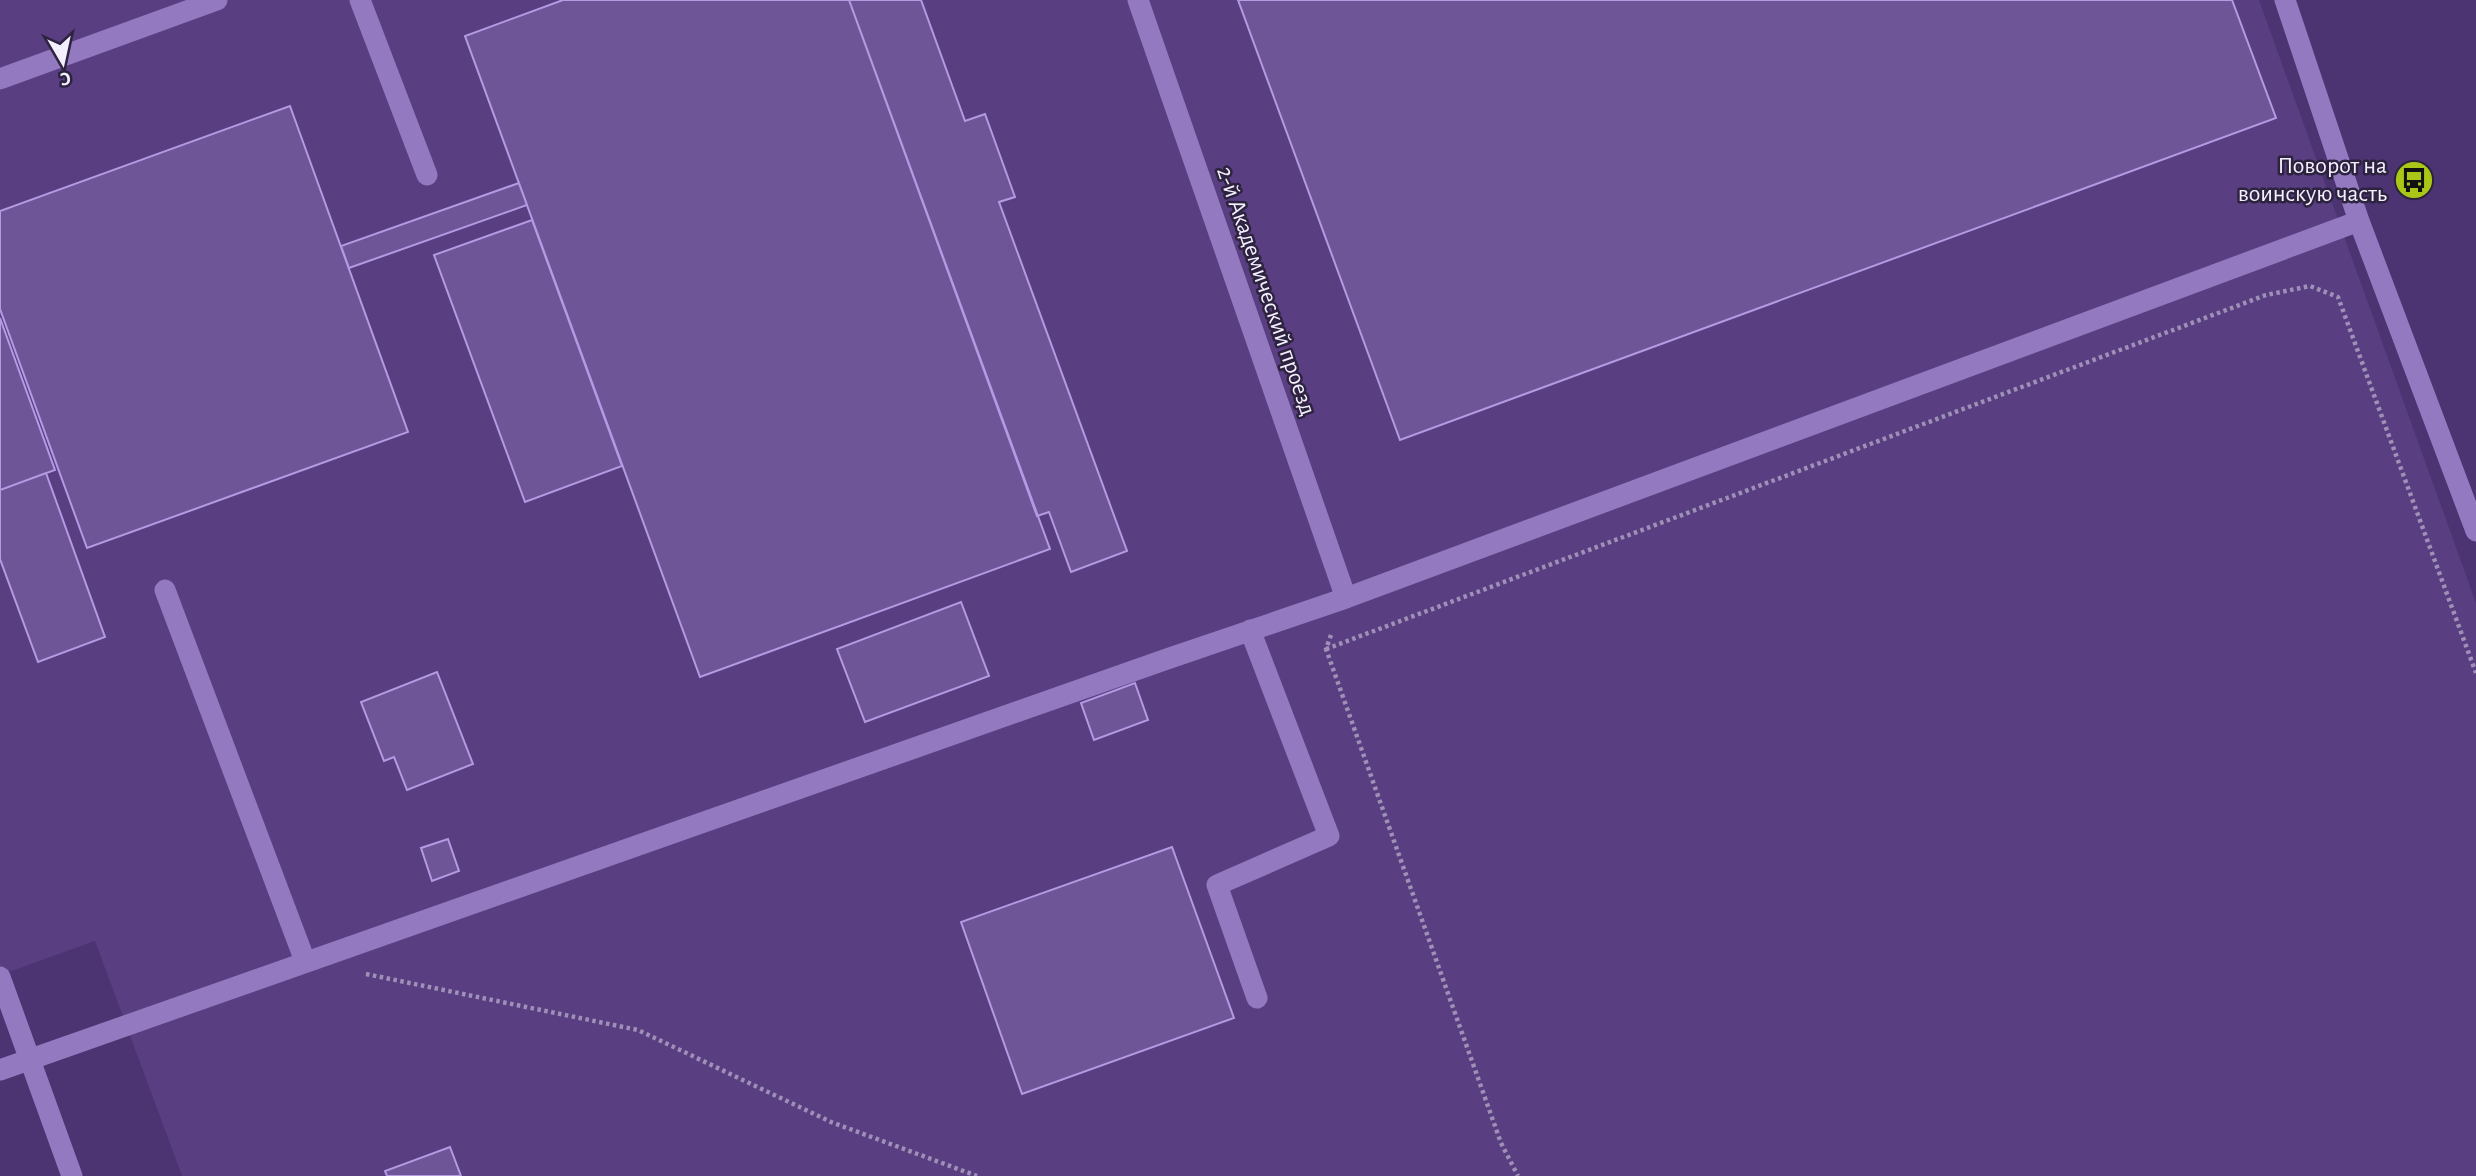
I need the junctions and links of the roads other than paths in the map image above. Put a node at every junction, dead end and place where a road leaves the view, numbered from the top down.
1 (217, 0) edge
2 (360, 0) edge
3 (1138, 0) edge
4 (2285, 0) edge
5 (0, 79) edge
6 (427, 175) dead end
7 (2359, 221) junction
8 (2476, 531) edge
9 (165, 590) dead end
10 (1346, 598) junction
11 (1250, 630) junction
12 (305, 961) junction
13 (0, 977) edge
14 (1256, 998) dead end
15 (30, 1058) junction
16 (0, 1070) edge
17 (72, 1176) edge

1 - 5 street
2 - 6 street
3 - 10 street, 2-й Академический проезд
4 - 7 street
7 - 8 street
7 - 10 street
9 - 12 street
10 - 11 street
11 - 12 street
11 - 14 street
12 - 15 street
13 - 15 street
15 - 16 street
15 - 17 street

